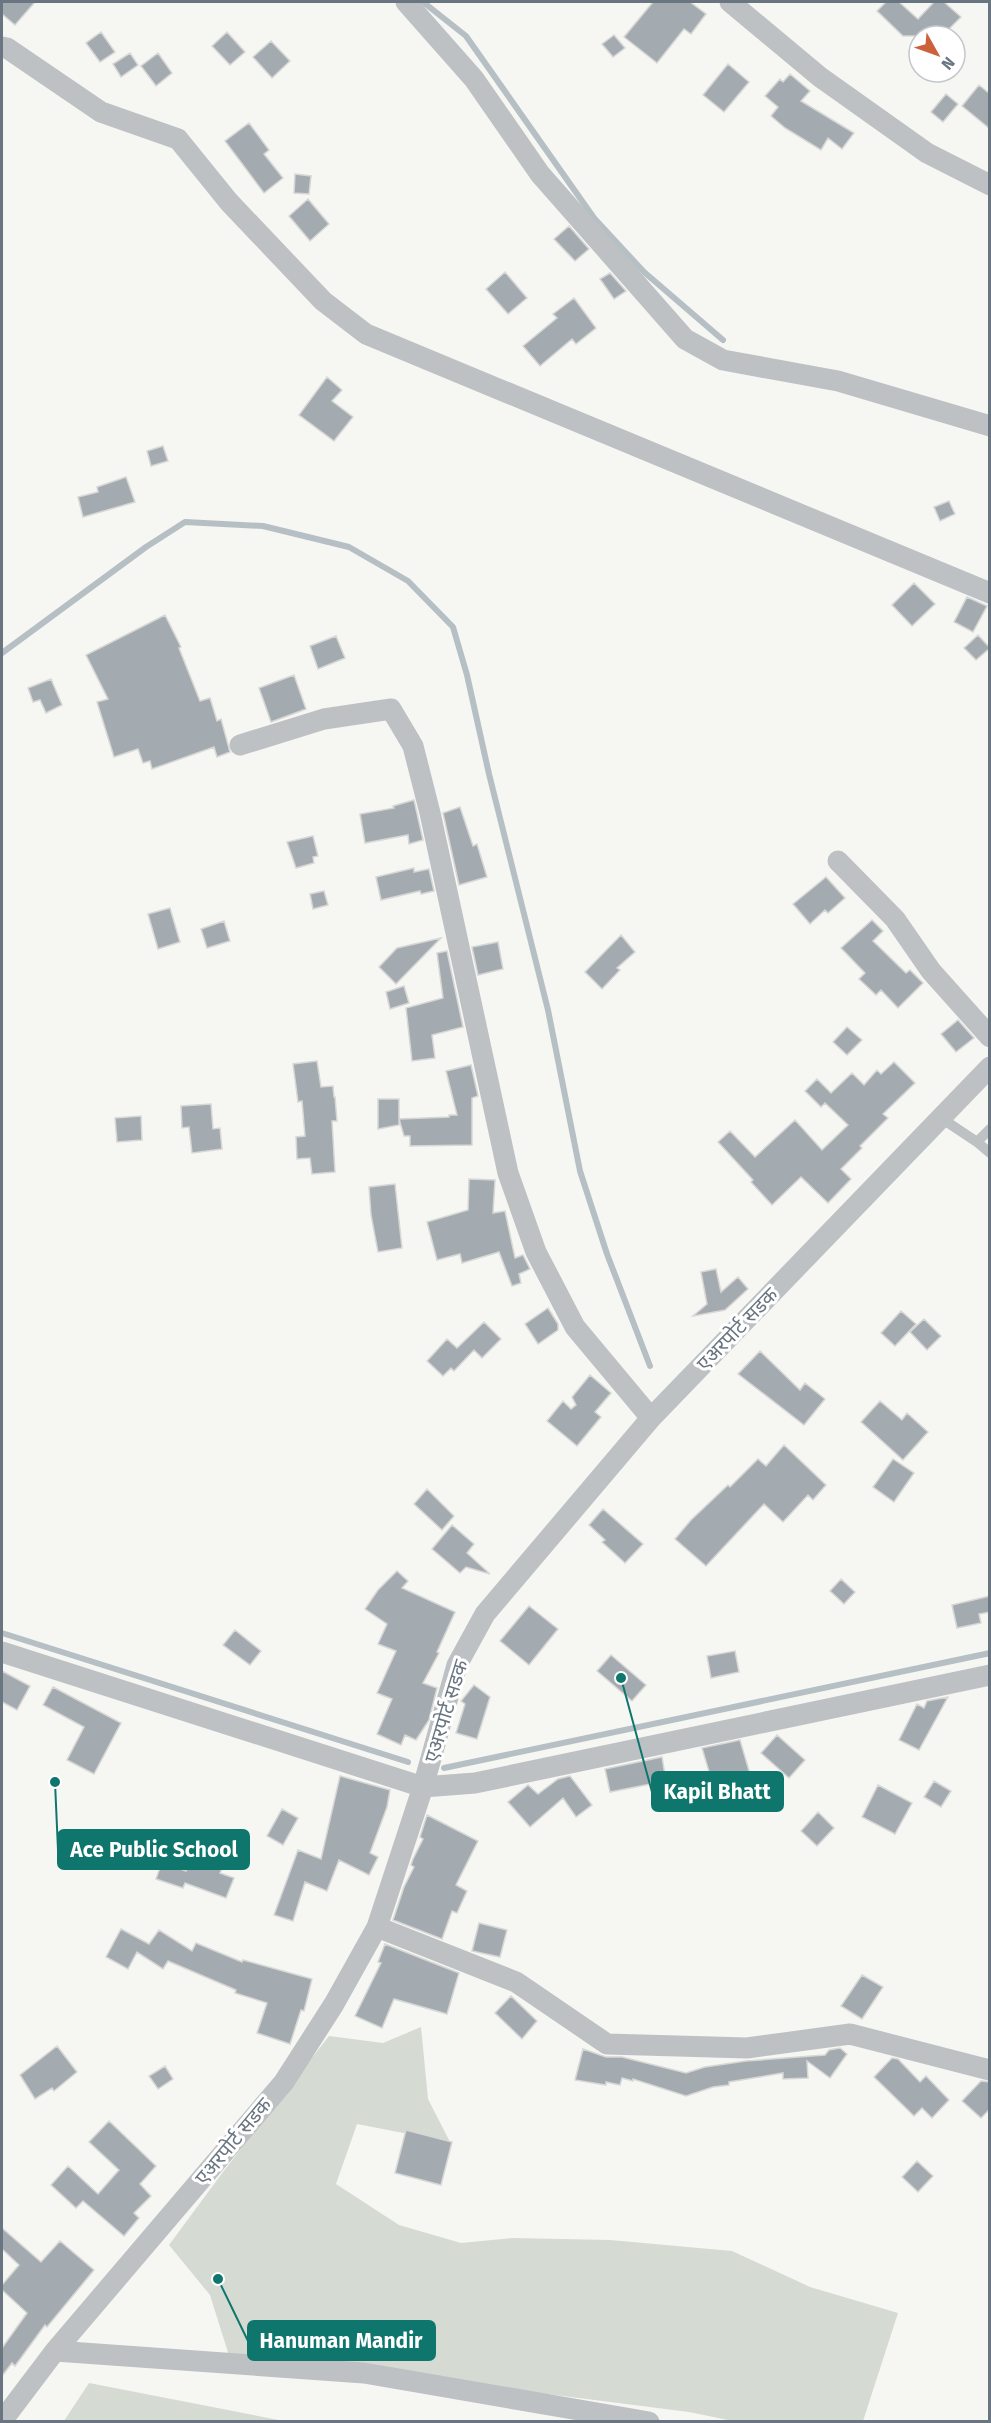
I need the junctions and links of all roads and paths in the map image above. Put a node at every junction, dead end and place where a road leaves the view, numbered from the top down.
1 (406, 2) edge
2 (730, 2) edge
3 (2, 47) edge
4 (990, 185) edge
5 (990, 426) edge
6 (990, 593) edge
7 (240, 745) dead end
8 (838, 861) dead end
9 (990, 1037) edge
10 (990, 1067) edge
11 (940, 1118) junction
12 (990, 1129) edge
13 (977, 1142) junction
14 (990, 1153) edge
15 (651, 1418) junction
16 (2, 1652) edge
17 (990, 1675) edge
18 (423, 1787) junction
19 (377, 1927) junction
20 (990, 2070) edge
21 (55, 2351) junction
22 (2, 2421) edge
23 (649, 2421) edge

1 - 5 street
2 - 4 street
3 - 6 street
7 - 15 street
8 - 9 street
10 - 11 street, एअरपोर्ट सडक
11 - 13 lane
11 - 15 street, एअरपोर्ट सडक
12 - 13 lane
13 - 14 lane
15 - 18 street, एअरपोर्ट सडक
16 - 18 street
17 - 18 street
18 - 19 street, एअरपोर्ट सडक
19 - 20 street
19 - 21 street, एअरपोर्ट सडक
21 - 22 street, एअरपोर्ट सडक
21 - 23 street

